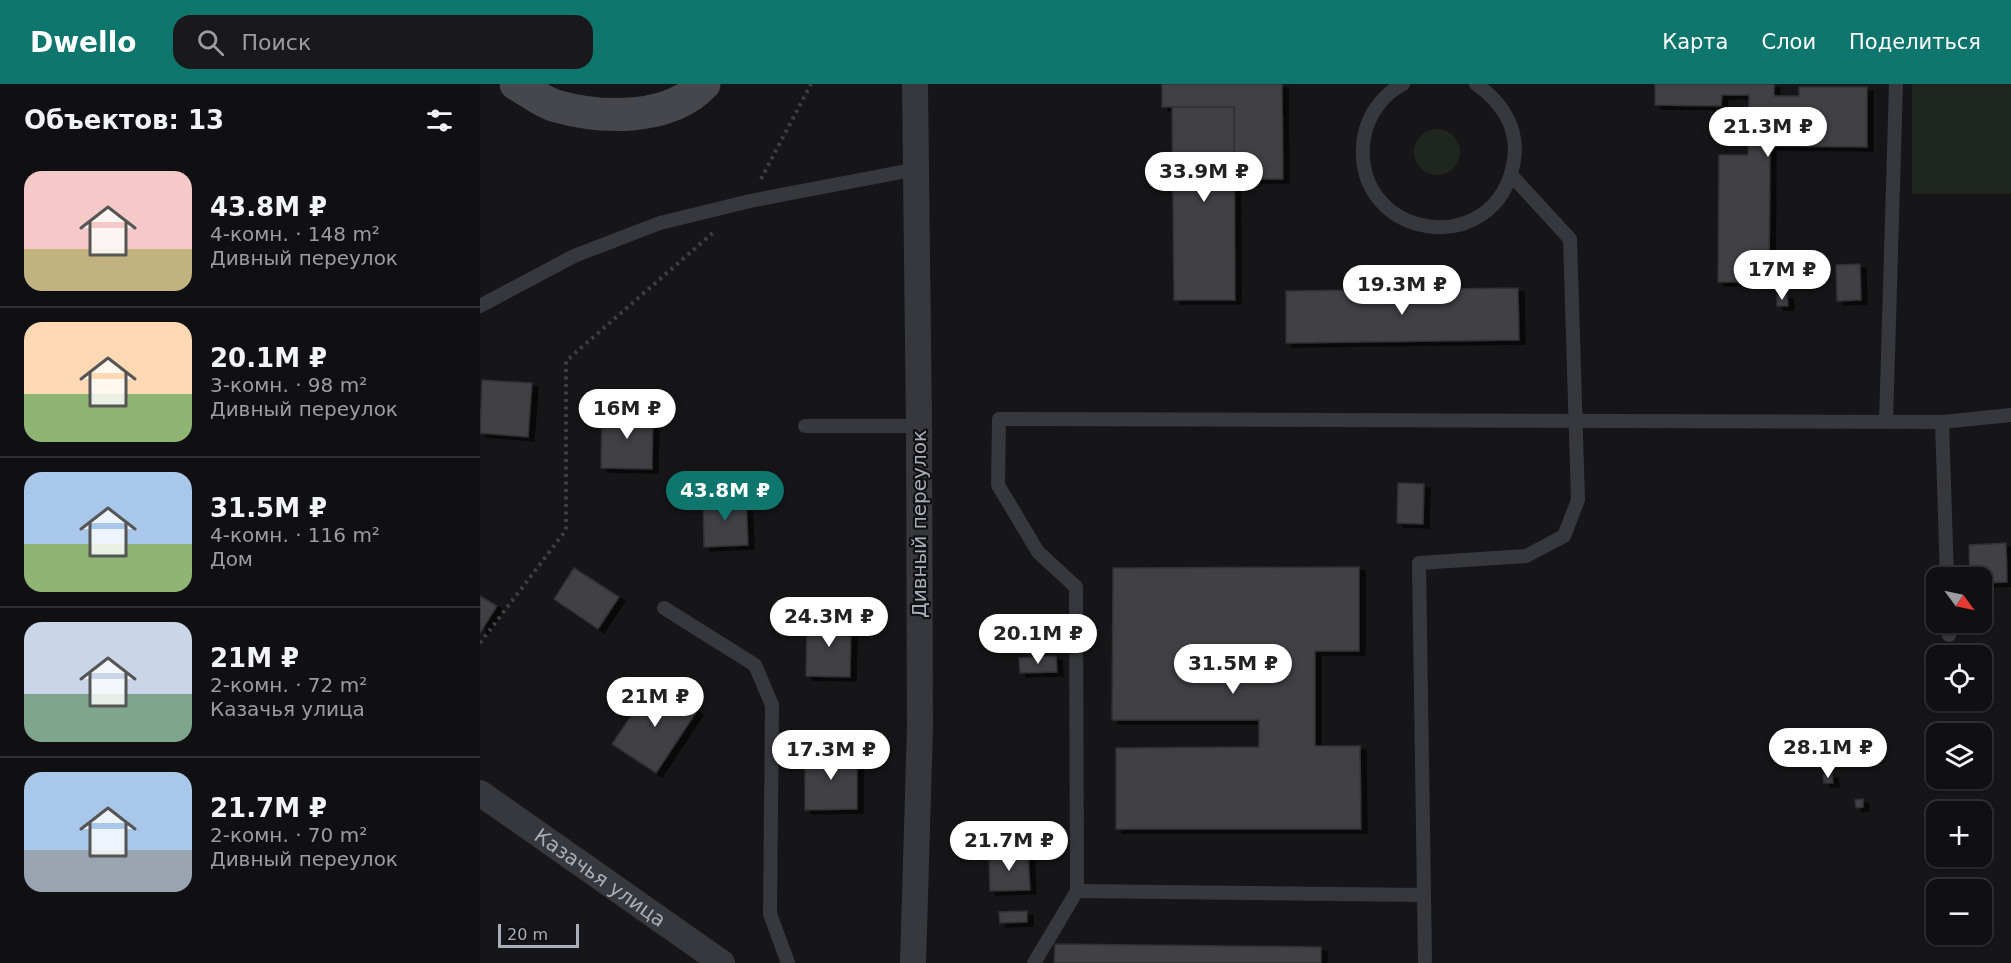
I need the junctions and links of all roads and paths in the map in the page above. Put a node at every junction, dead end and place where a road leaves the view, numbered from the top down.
1 (516, 84) edge
2 (704, 84) edge
3 (812, 84) edge
4 (915, 84) edge
5 (1403, 84) edge
6 (1476, 84) edge
7 (1896, 84) edge
8 (917, 169) junction
9 (1512, 176) junction
10 (750, 201) junction
11 (480, 306) edge
12 (2011, 415) edge
13 (1575, 422) junction
14 (1886, 422) junction
15 (1942, 422) junction
16 (805, 426) dead end
17 (919, 426) junction
18 (1947, 567) edge
19 (664, 608) dead end
20 (480, 643) edge
21 (480, 793) edge
22 (1077, 891) junction
23 (1424, 896) junction
24 (1425, 962) edge
25 (722, 963) edge
26 (788, 963) edge
27 (913, 963) edge
28 (1034, 963) edge

1 - 2 main road
3 - 10 path
4 - 8 street, Дивный переулок
5 - 9 lane
6 - 9 lane
7 - 14 lane
8 - 10 lane
8 - 17 street, Дивный переулок
9 - 13 lane
10 - 11 lane
10 - 20 path
12 - 15 lane
13 - 14 lane
13 - 22 lane
13 - 23 lane
14 - 15 lane
15 - 18 lane
16 - 17 lane
17 - 27 street, Дивный переулок
19 - 26 lane
21 - 25 street, Казачья улица
22 - 23 lane
22 - 28 lane
23 - 24 lane

